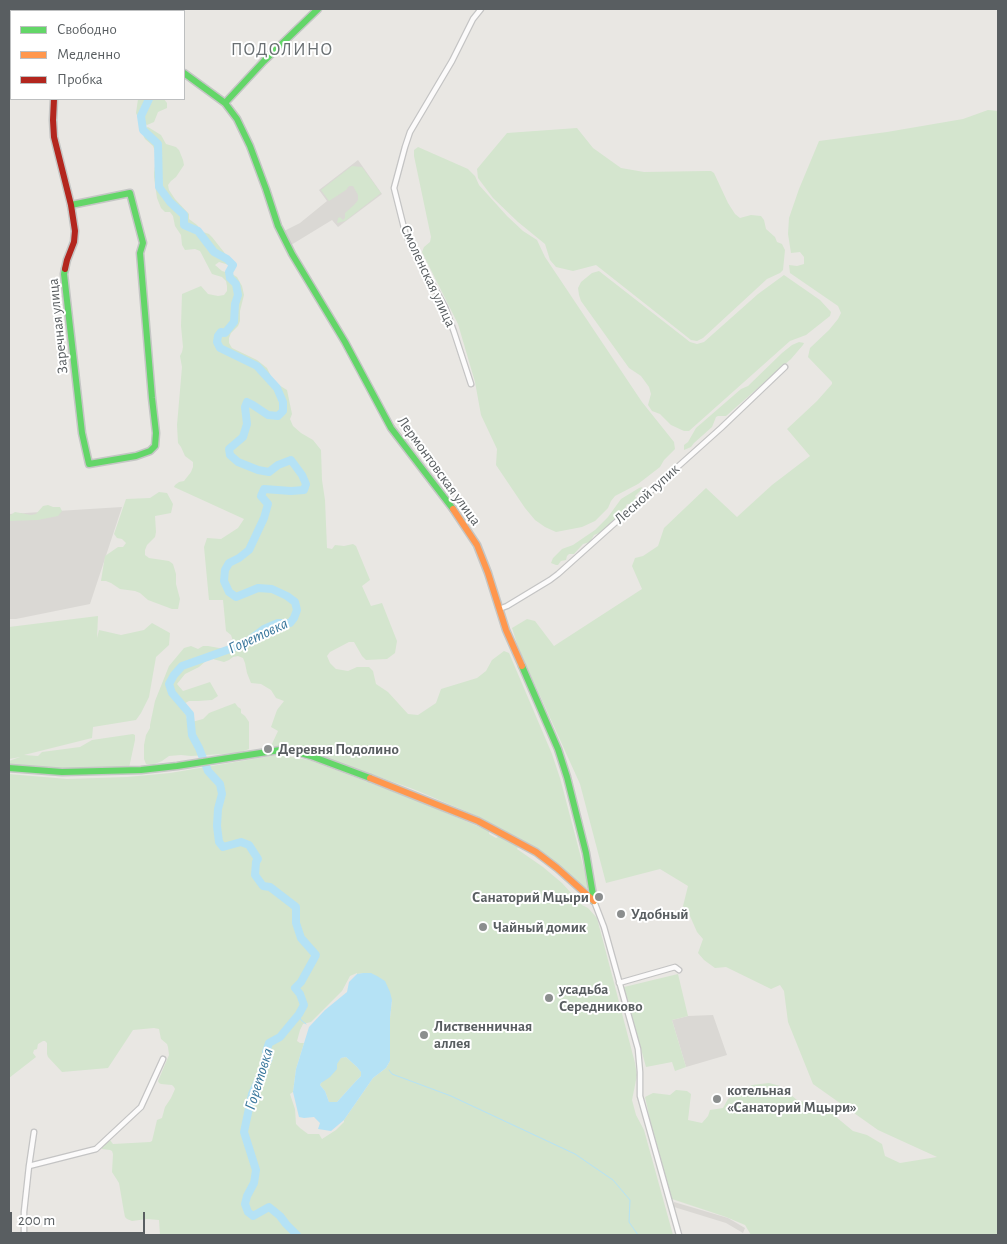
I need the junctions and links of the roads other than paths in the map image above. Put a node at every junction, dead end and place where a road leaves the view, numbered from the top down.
1 (318, 9) edge
2 (481, 9) edge
3 (185, 74) edge
4 (54, 100) edge
5 (225, 103) junction
6 (71, 205) junction
7 (785, 367) dead end
8 (471, 384) dead end
9 (499, 609) junction
10 (9, 768) edge
11 (594, 901) junction
12 (679, 970) dead end
13 (619, 983) junction
14 (163, 1059) dead end
15 (34, 1132) dead end
16 (29, 1166) junction
17 (24, 1235) edge
18 (679, 1235) edge

1 - 5 street
2 - 8 street, Смоленская улица
3 - 5 street, Лермонтовская улица
4 - 6 street, Заречная улица
5 - 9 street, Лермонтовская улица
6 - 6 street, Заречная улица
7 - 9 street, Лесной тупик
9 - 11 street, Лермонтовская улица
10 - 11 street
11 - 13 street
12 - 13 street
13 - 18 street
14 - 16 street
15 - 16 street
16 - 17 street

